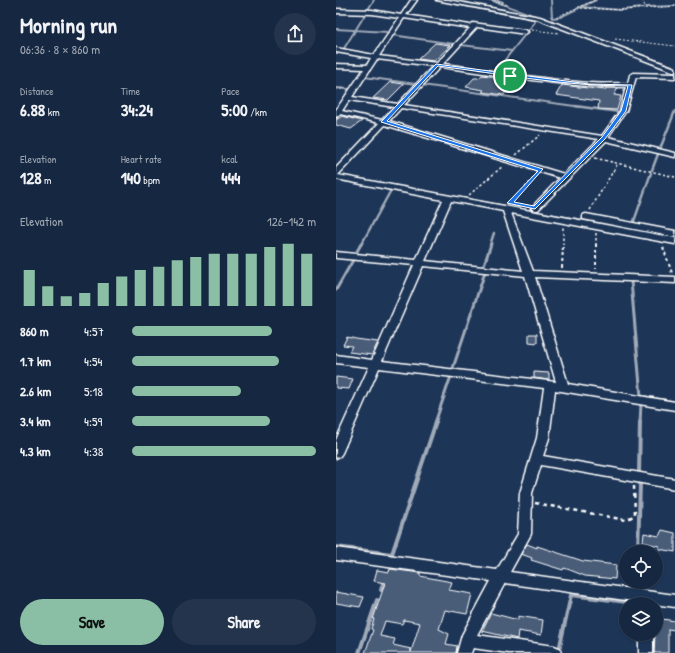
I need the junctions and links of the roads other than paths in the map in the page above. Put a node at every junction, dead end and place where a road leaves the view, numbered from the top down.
1 (414, 0) edge
2 (439, 0) edge
3 (336, 11) edge
4 (402, 16) junction
5 (473, 25) junction
6 (528, 31) road end
7 (336, 50) edge
8 (374, 57) junction
9 (437, 65) junction
10 (336, 66) edge
11 (368, 67) junction
12 (675, 70) edge
13 (675, 76) edge
14 (630, 85) junction
15 (347, 98) junction
16 (399, 106) junction
17 (337, 112) edge
18 (384, 122) junction
19 (604, 138) junction
20 (675, 155) edge
21 (336, 173) edge
22 (565, 177) junction
23 (448, 198) junction
24 (509, 206) junction
25 (535, 208) junction
26 (675, 234) edge
27 (675, 241) edge
28 (336, 255) edge
29 (418, 263) junction
30 (529, 274) junction
31 (675, 282) edge
32 (336, 359) edge
33 (375, 364) junction
34 (556, 386) junction
35 (675, 406) edge
36 (336, 453) edge
37 (537, 460) junction
38 (675, 484) edge
39 (336, 554) edge
40 (502, 577) junction
41 (628, 597) edge
42 (663, 601) edge
43 (675, 601) edge
44 (646, 641) edge
45 (466, 647) edge
46 (554, 653) edge
47 (646, 653) edge

1 - 4 street
2 - 12 street
3 - 4 street
4 - 5 street
4 - 8 street
5 - 6 street
5 - 9 street
7 - 8 street
8 - 9 street
8 - 11 street
9 - 14 street
9 - 16 street
10 - 11 street
11 - 15 street
13 - 14 street
14 - 19 street
15 - 16 street
15 - 17 street
16 - 18 street
16 - 19 street
17 - 18 street
18 - 21 street
18 - 22 street
19 - 20 street
19 - 22 street
21 - 23 street
21 - 24 street
22 - 25 street
23 - 24 street
23 - 29 street
24 - 25 street
24 - 27 street
24 - 30 street
25 - 26 street
28 - 29 street
29 - 30 street
29 - 33 street
30 - 31 street
30 - 34 street
32 - 33 street
33 - 34 street
33 - 36 street
34 - 35 street
34 - 37 street
37 - 38 street
37 - 40 street
39 - 40 street
40 - 41 street
40 - 45 street
42 - 43 street
44 - 47 street
45 - 46 street

